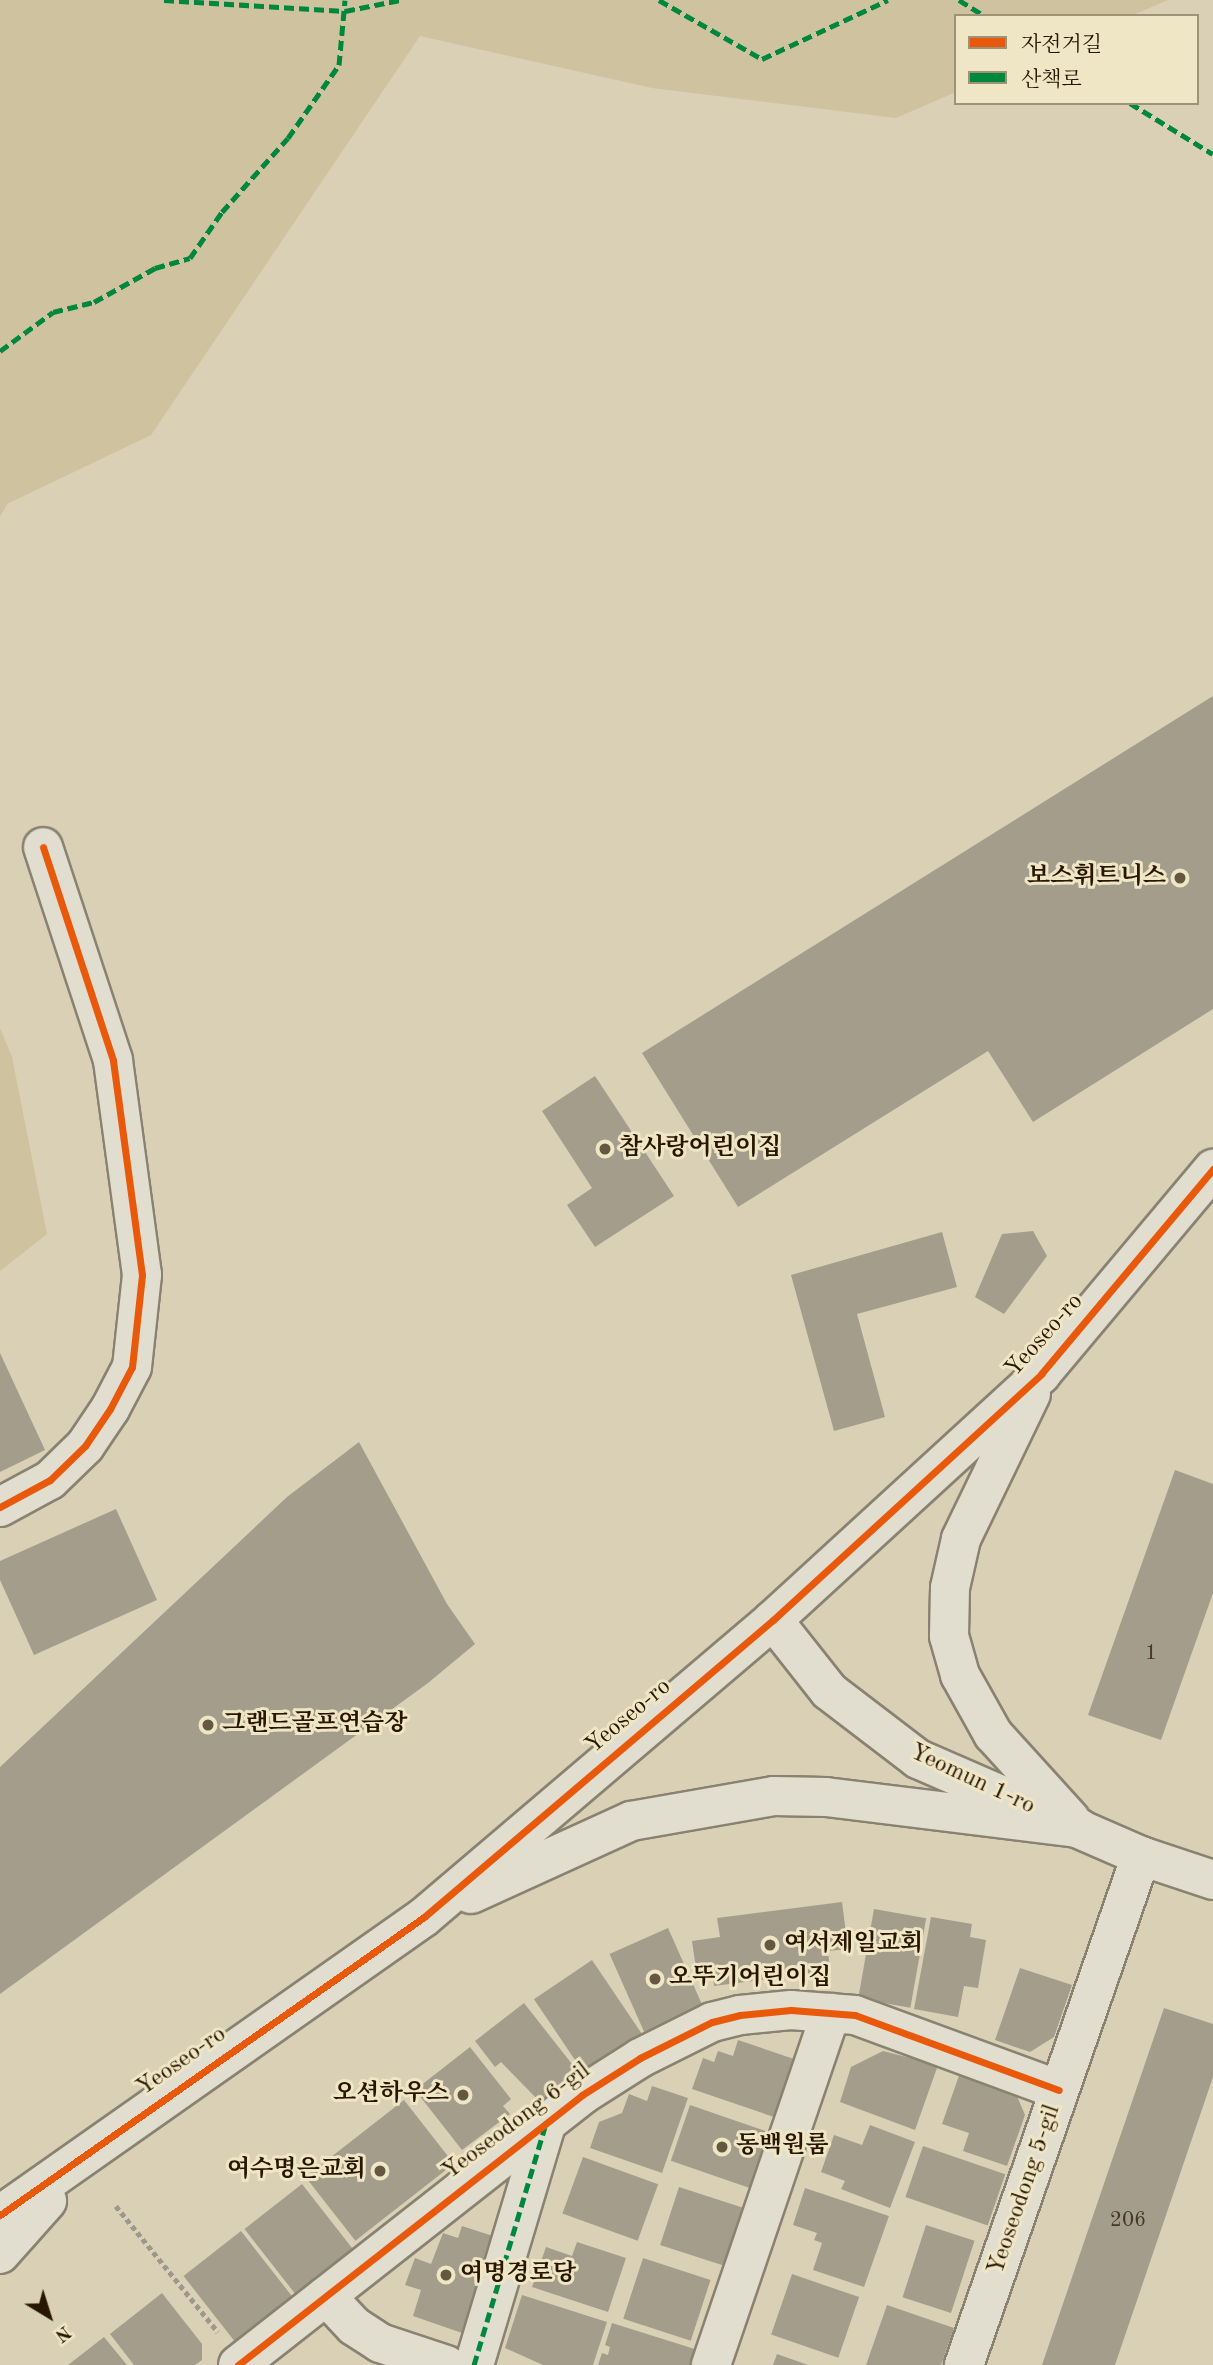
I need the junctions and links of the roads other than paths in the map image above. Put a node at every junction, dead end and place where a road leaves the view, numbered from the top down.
1 (43, 847) dead end
2 (1213, 1169) edge
3 (1041, 1374) junction
4 (0, 1507) edge
5 (773, 1620) junction
6 (1079, 1828) junction
7 (1140, 1856) junction
8 (1213, 1880) edge
9 (424, 1917) junction
10 (831, 2012) junction
11 (1059, 2090) junction
12 (547, 2121) junction
13 (3, 2239) edge
14 (326, 2296) junction
15 (240, 2363) edge
16 (446, 2365) edge
17 (474, 2365) edge
18 (711, 2365) edge
19 (964, 2365) edge

1 - 4 street
2 - 3 street, Yeoseo-ro
3 - 5 street, Yeoseo-ro
3 - 6 street
5 - 6 street, Yeomun 1-ro
5 - 9 street, Yeoseo-ro
6 - 7 street, Yeomun 1-ro
6 - 9 street
7 - 8 street, Yeomun 1-ro
7 - 11 street, Yeoseodong 5-gil
9 - 13 street, Yeoseo-ro
10 - 11 street, Yeoseodong 6-gil
10 - 12 street, Yeoseodong 6-gil
10 - 18 street
11 - 19 street, Yeoseodong 5-gil
12 - 14 street, Yeoseodong 6-gil
12 - 17 street, Yeoseodong 6-gil
14 - 15 street, Yeoseodong 6-gil
14 - 16 street

